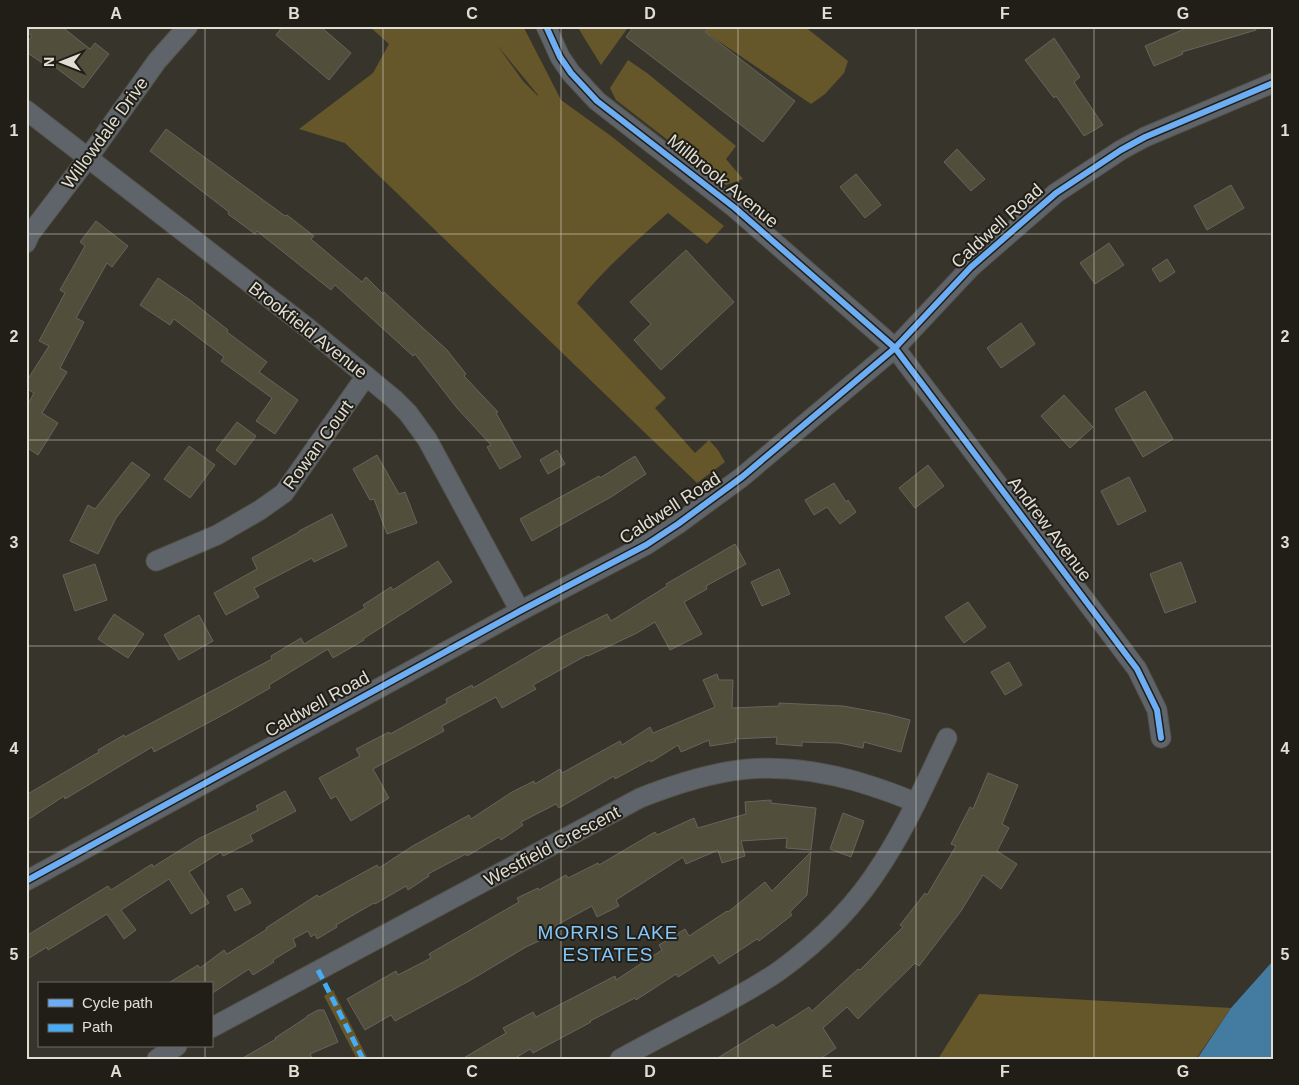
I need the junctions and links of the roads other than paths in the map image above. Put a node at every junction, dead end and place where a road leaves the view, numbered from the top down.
1 (188, 26) edge
2 (546, 26) edge
3 (1273, 83) edge
4 (26, 110) edge
5 (88, 158) junction
6 (26, 243) edge
7 (895, 348) junction
8 (366, 376) junction
9 (156, 561) dead end
10 (520, 611) junction
11 (947, 738) dead end
12 (1162, 738) dead end
13 (916, 803) junction
14 (26, 881) edge
15 (212, 1027) edge
16 (174, 1048) edge
17 (157, 1059) edge
18 (620, 1059) edge

1 - 5 street, Willowdale Drive
2 - 7 street, Millbrook Avenue
3 - 7 street, Caldwell Road
4 - 5 street, Brookfield Avenue
5 - 6 street, Willowdale Drive
5 - 8 street, Brookfield Avenue
7 - 10 street, Caldwell Road
7 - 12 street, Andrew Avenue
8 - 9 street, Rowan Court
8 - 10 street, Brookfield Avenue
10 - 14 street, Caldwell Road
11 - 13 street
13 - 15 street, Westfield Crescent
13 - 18 street
16 - 17 street

